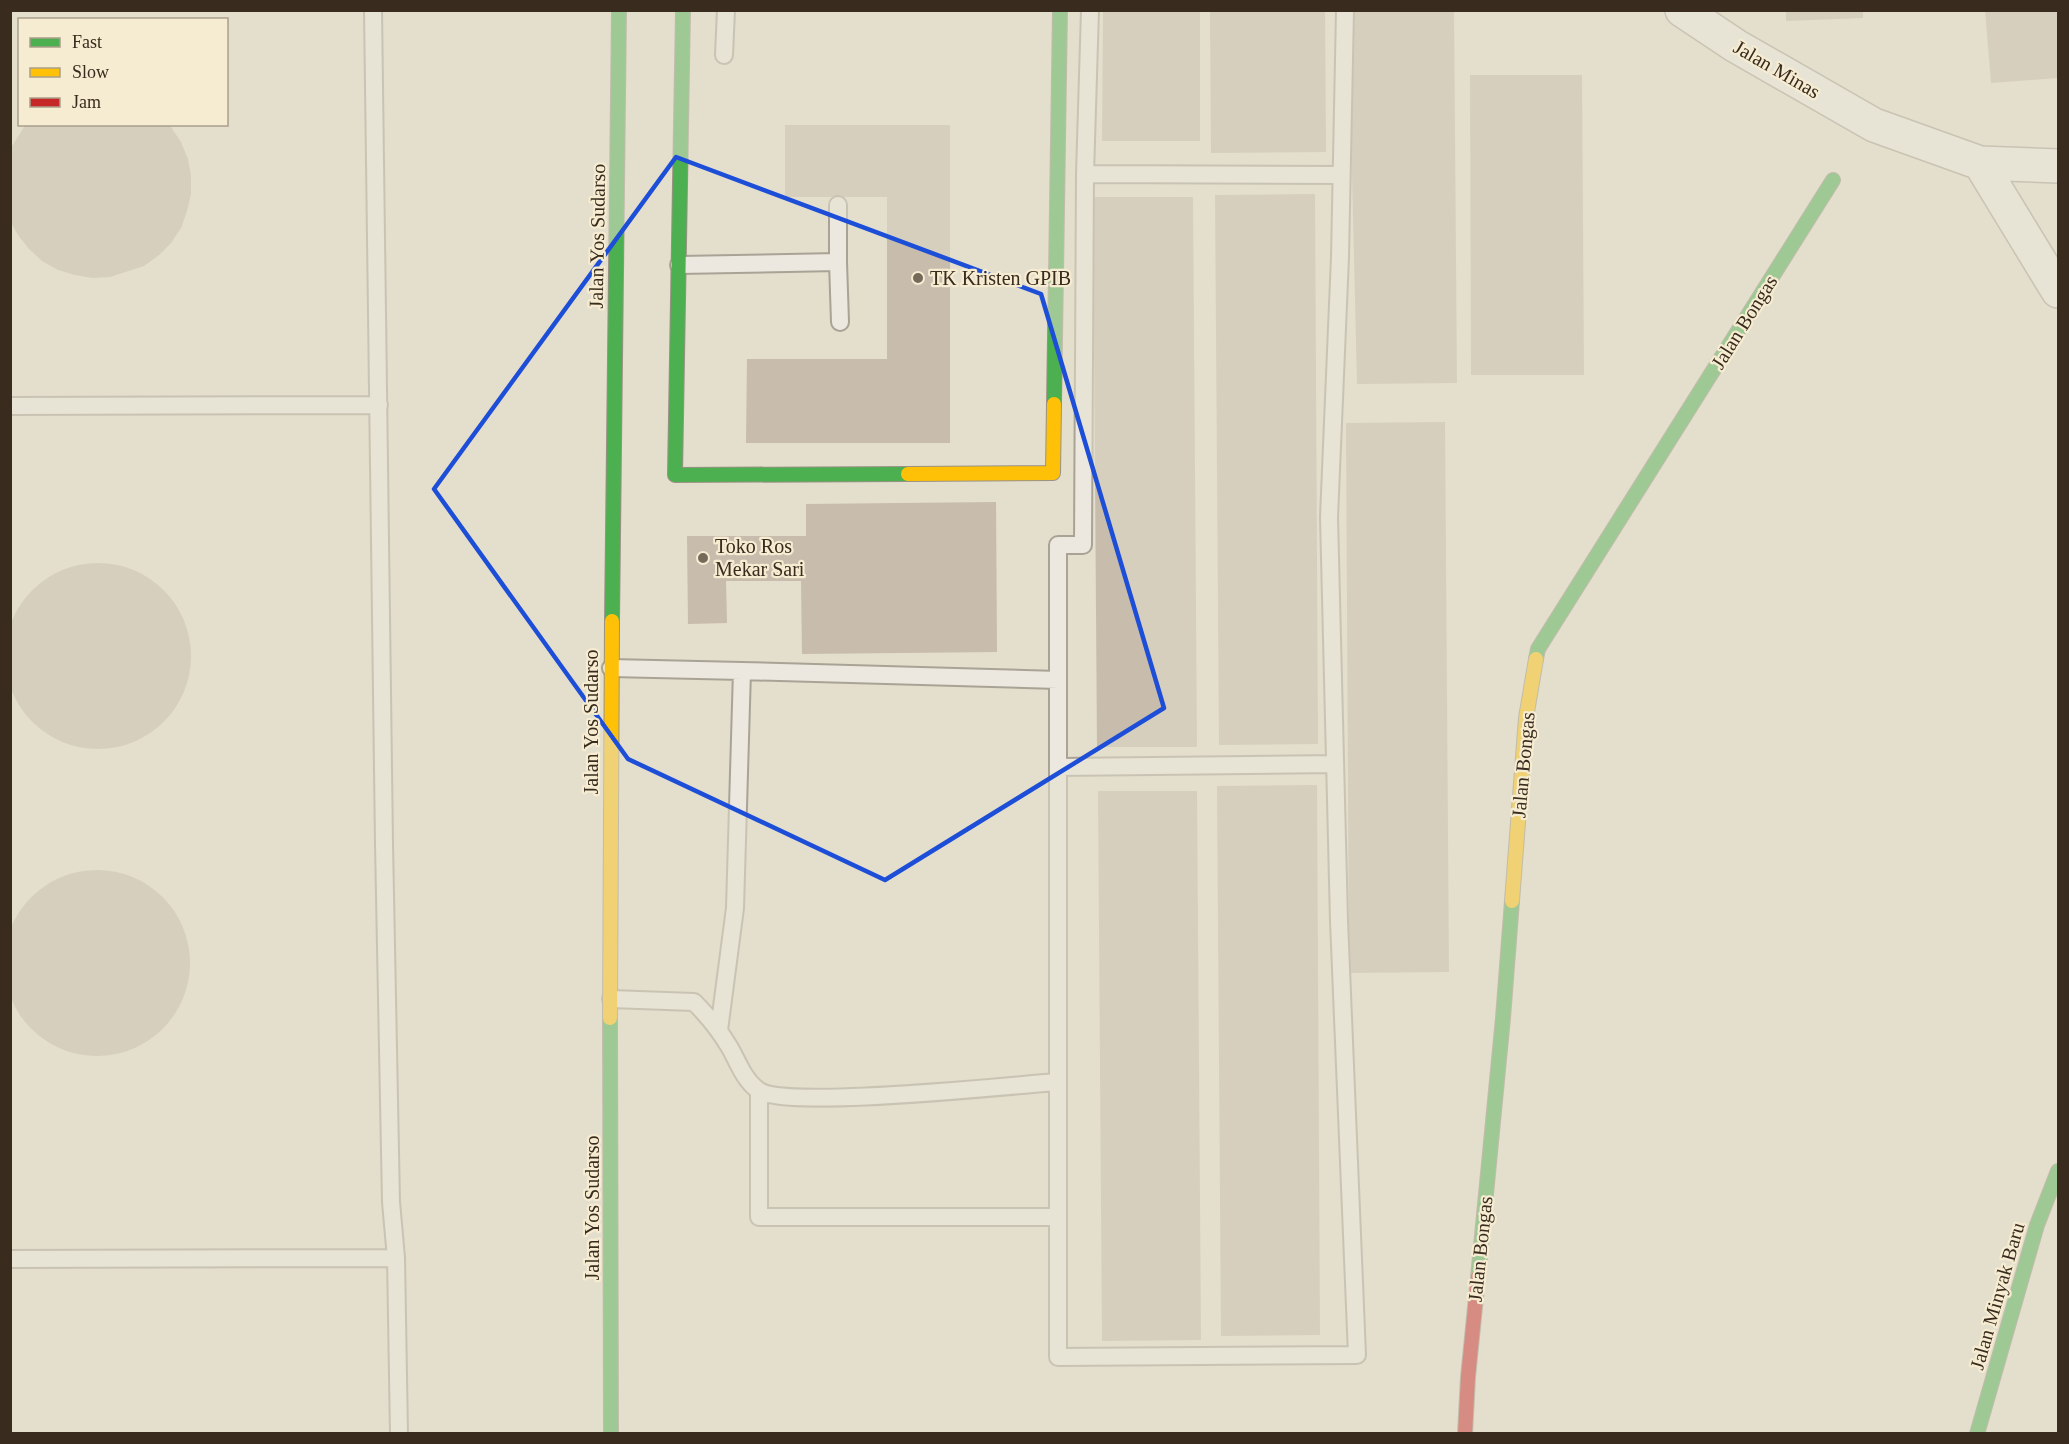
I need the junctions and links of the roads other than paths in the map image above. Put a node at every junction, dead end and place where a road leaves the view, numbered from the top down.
1 (373, 10) edge
2 (619, 10) edge
3 (683, 10) edge
4 (726, 10) edge
5 (1060, 10) edge
6 (1090, 10) edge
7 (1345, 10) edge
8 (1682, 10) edge
9 (724, 55) dead end
10 (1980, 163) junction
11 (2058, 166) edge
12 (1085, 174) junction
13 (1341, 174) junction
14 (1833, 180) dead end
15 (838, 205) dead end
16 (838, 262) junction
17 (679, 265) junction
18 (2058, 291) edge
19 (840, 322) dead end
20 (379, 405) junction
21 (10, 406) edge
22 (611, 668) junction
23 (742, 671) junction
24 (1058, 680) junction
25 (1334, 764) junction
26 (1058, 767) junction
27 (611, 999) junction
28 (719, 1030) junction
29 (1058, 1082) junction
30 (759, 1092) junction
31 (2058, 1171) edge
32 (1057, 1217) junction
33 (396, 1257) junction
34 (10, 1259) edge
35 (399, 1434) edge
36 (611, 1434) edge
37 (1465, 1434) edge
38 (1977, 1434) edge

1 - 20 lane
2 - 22 street, Jalan Yos Sudarso
3 - 17 street
4 - 9 lane
5 - 17 street
6 - 12 lane
7 - 13 lane
8 - 10 street, Jalan Minas
10 - 11 street
10 - 18 street
12 - 13 lane
12 - 24 lane
13 - 25 lane
14 - 37 street, Jalan Bongas
15 - 16 lane
16 - 17 lane
16 - 19 lane
20 - 21 lane
20 - 33 lane
22 - 23 lane
22 - 27 street, Jalan Yos Sudarso
23 - 24 lane
23 - 28 lane
24 - 26 lane
25 - 26 lane
25 - 32 lane
26 - 29 lane
27 - 28 lane
27 - 36 street, Jalan Yos Sudarso
28 - 30 lane
29 - 30 lane
29 - 32 lane
30 - 32 lane
31 - 38 street, Jalan Minyak Baru
33 - 34 lane
33 - 35 lane

